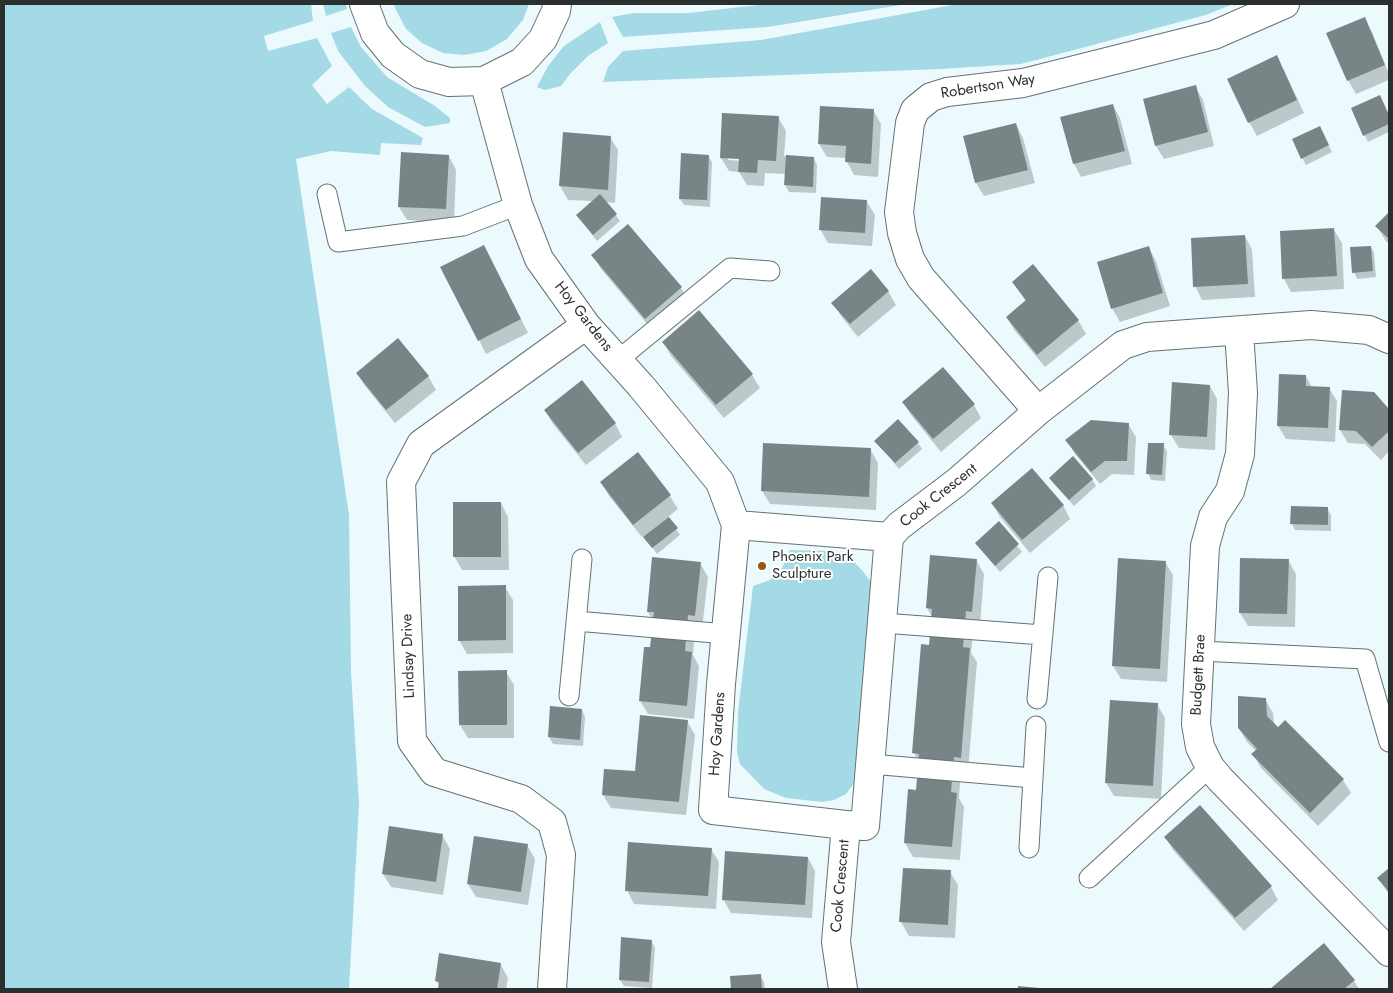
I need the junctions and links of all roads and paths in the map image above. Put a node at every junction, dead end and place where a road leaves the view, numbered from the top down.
1 (364, 4) edge
2 (557, 4) edge
3 (1285, 4) edge
4 (484, 81) junction
5 (327, 194) dead end
6 (518, 205) junction
7 (770, 271) dead end
8 (586, 325) junction
9 (1239, 331) junction
10 (1389, 339) edge
11 (618, 360) junction
12 (1038, 411) junction
13 (736, 525) junction
14 (889, 537) junction
15 (582, 559) dead end
16 (1048, 577) dead end
17 (576, 621) junction
18 (883, 623) junction
19 (726, 634) junction
20 (1043, 635) junction
21 (1200, 651) junction
22 (569, 696) dead end
23 (1037, 699) dead end
24 (1036, 726) dead end
25 (1389, 742) edge
26 (871, 764) junction
27 (1210, 767) junction
28 (1033, 778) junction
29 (846, 825) junction
30 (1029, 848) dead end
31 (1089, 878) dead end
32 (1389, 952) edge
33 (552, 989) edge
34 (843, 989) edge

1 - 4 street
2 - 4 street
3 - 12 street, Robertson Way
4 - 6 street, Hoy Gardens
5 - 6 lane
6 - 8 street, Hoy Gardens
7 - 11 lane
8 - 11 street, Hoy Gardens
8 - 33 street, Lindsay Drive
9 - 10 street, Cook Crescent
9 - 12 street, Cook Crescent
9 - 21 street, Budgett Brae
11 - 13 street, Hoy Gardens
12 - 14 street, Cook Crescent
13 - 14 street
13 - 19 street, Hoy Gardens
14 - 18 street, Cook Crescent
15 - 17 lane
16 - 20 lane
17 - 19 lane
17 - 22 lane
18 - 20 lane
18 - 26 street, Cook Crescent
19 - 29 street, Hoy Gardens
20 - 23 lane
21 - 25 lane
21 - 27 street, Budgett Brae
24 - 28 lane
26 - 28 lane
26 - 29 street, Cook Crescent
27 - 31 lane
27 - 32 street, Budgett Brae
28 - 30 lane
29 - 34 street, Cook Crescent

